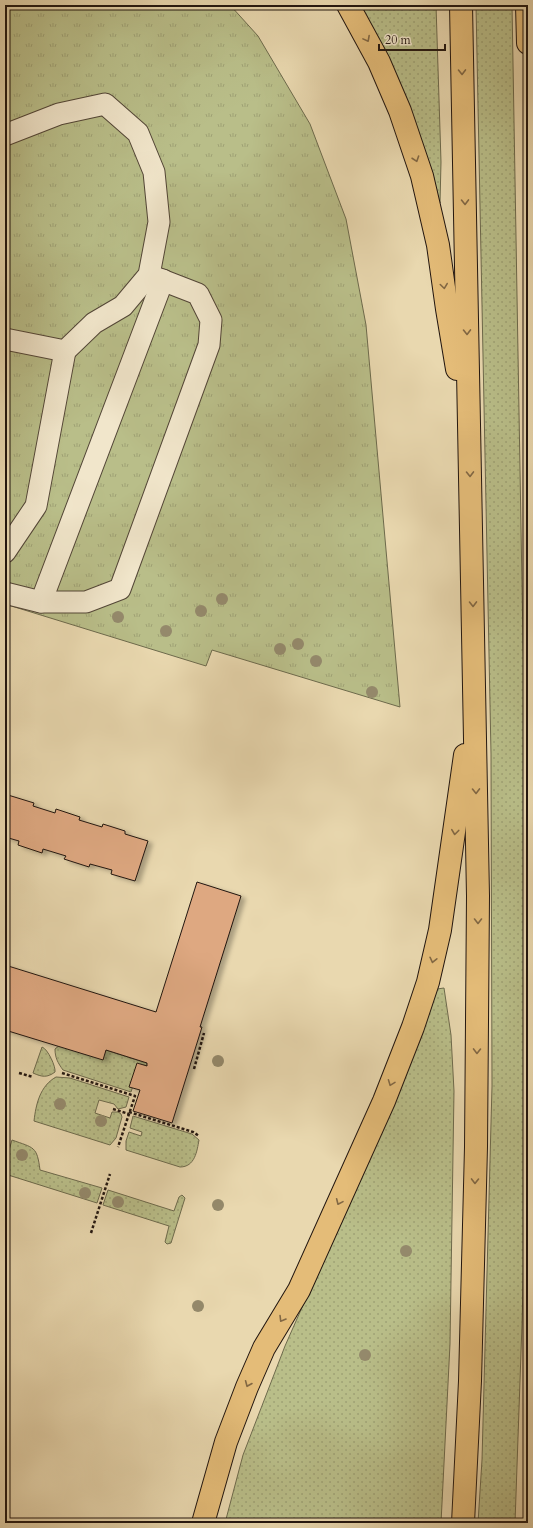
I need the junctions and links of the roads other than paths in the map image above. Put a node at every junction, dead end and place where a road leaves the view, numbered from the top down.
1 (348, 5) edge
2 (461, 5) edge
3 (527, 5) edge
4 (528, 43) edge
5 (5, 135) edge
6 (156, 278) junction
7 (5, 339) edge
8 (65, 351) junction
9 (469, 435) junction
10 (5, 552) edge
11 (5, 593) edge
12 (41, 602) junction
13 (474, 682) junction
14 (203, 1523) edge
15 (463, 1523) edge

1 -> 9 highway
2 -> 9 highway
3 - 4 highway
5 - 6 lane
6 - 8 lane
6 - 12 lane
6 - 12 lane
7 - 8 lane
8 - 10 lane
9 -> 13 highway
11 - 12 lane
13 -> 14 highway
13 -> 15 highway

